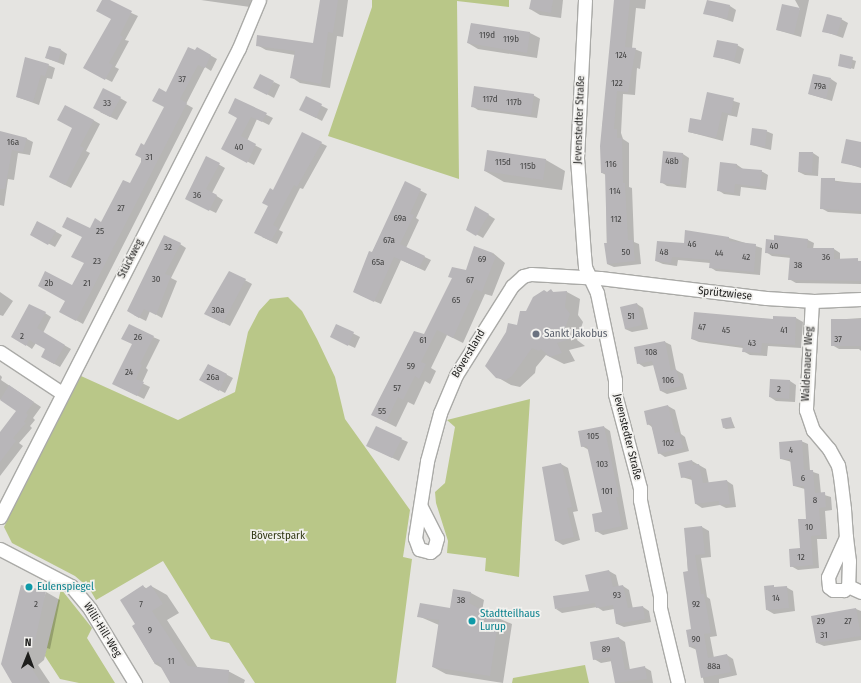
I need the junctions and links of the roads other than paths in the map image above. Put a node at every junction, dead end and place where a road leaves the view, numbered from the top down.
1 (259, 0) edge
2 (585, 0) edge
3 (590, 277) junction
4 (861, 299) edge
5 (812, 301) junction
6 (0, 352) edge
7 (62, 393) junction
8 (421, 508) dead end
9 (0, 517) edge
10 (846, 536) junction
11 (0, 548) edge
12 (848, 586) junction
13 (861, 592) edge
14 (135, 683) edge
15 (678, 683) edge

1 - 7 street, Stückweg
2 - 3 street, Jevenstedter Straße
3 - 5 street, Sprützwiese
3 - 8 street, Böverstland
3 - 15 street, Jevenstedter Straße
4 - 5 street, Sprützwiese
5 - 10 street, Waldenauer Weg
6 - 7 street
7 - 9 street, Stückweg
10 - 12 street, Waldenauer Weg
10 - 12 street, Waldenauer Weg
11 - 14 street, Willi-Hill-Weg
12 - 13 street, Waldenauer Weg

